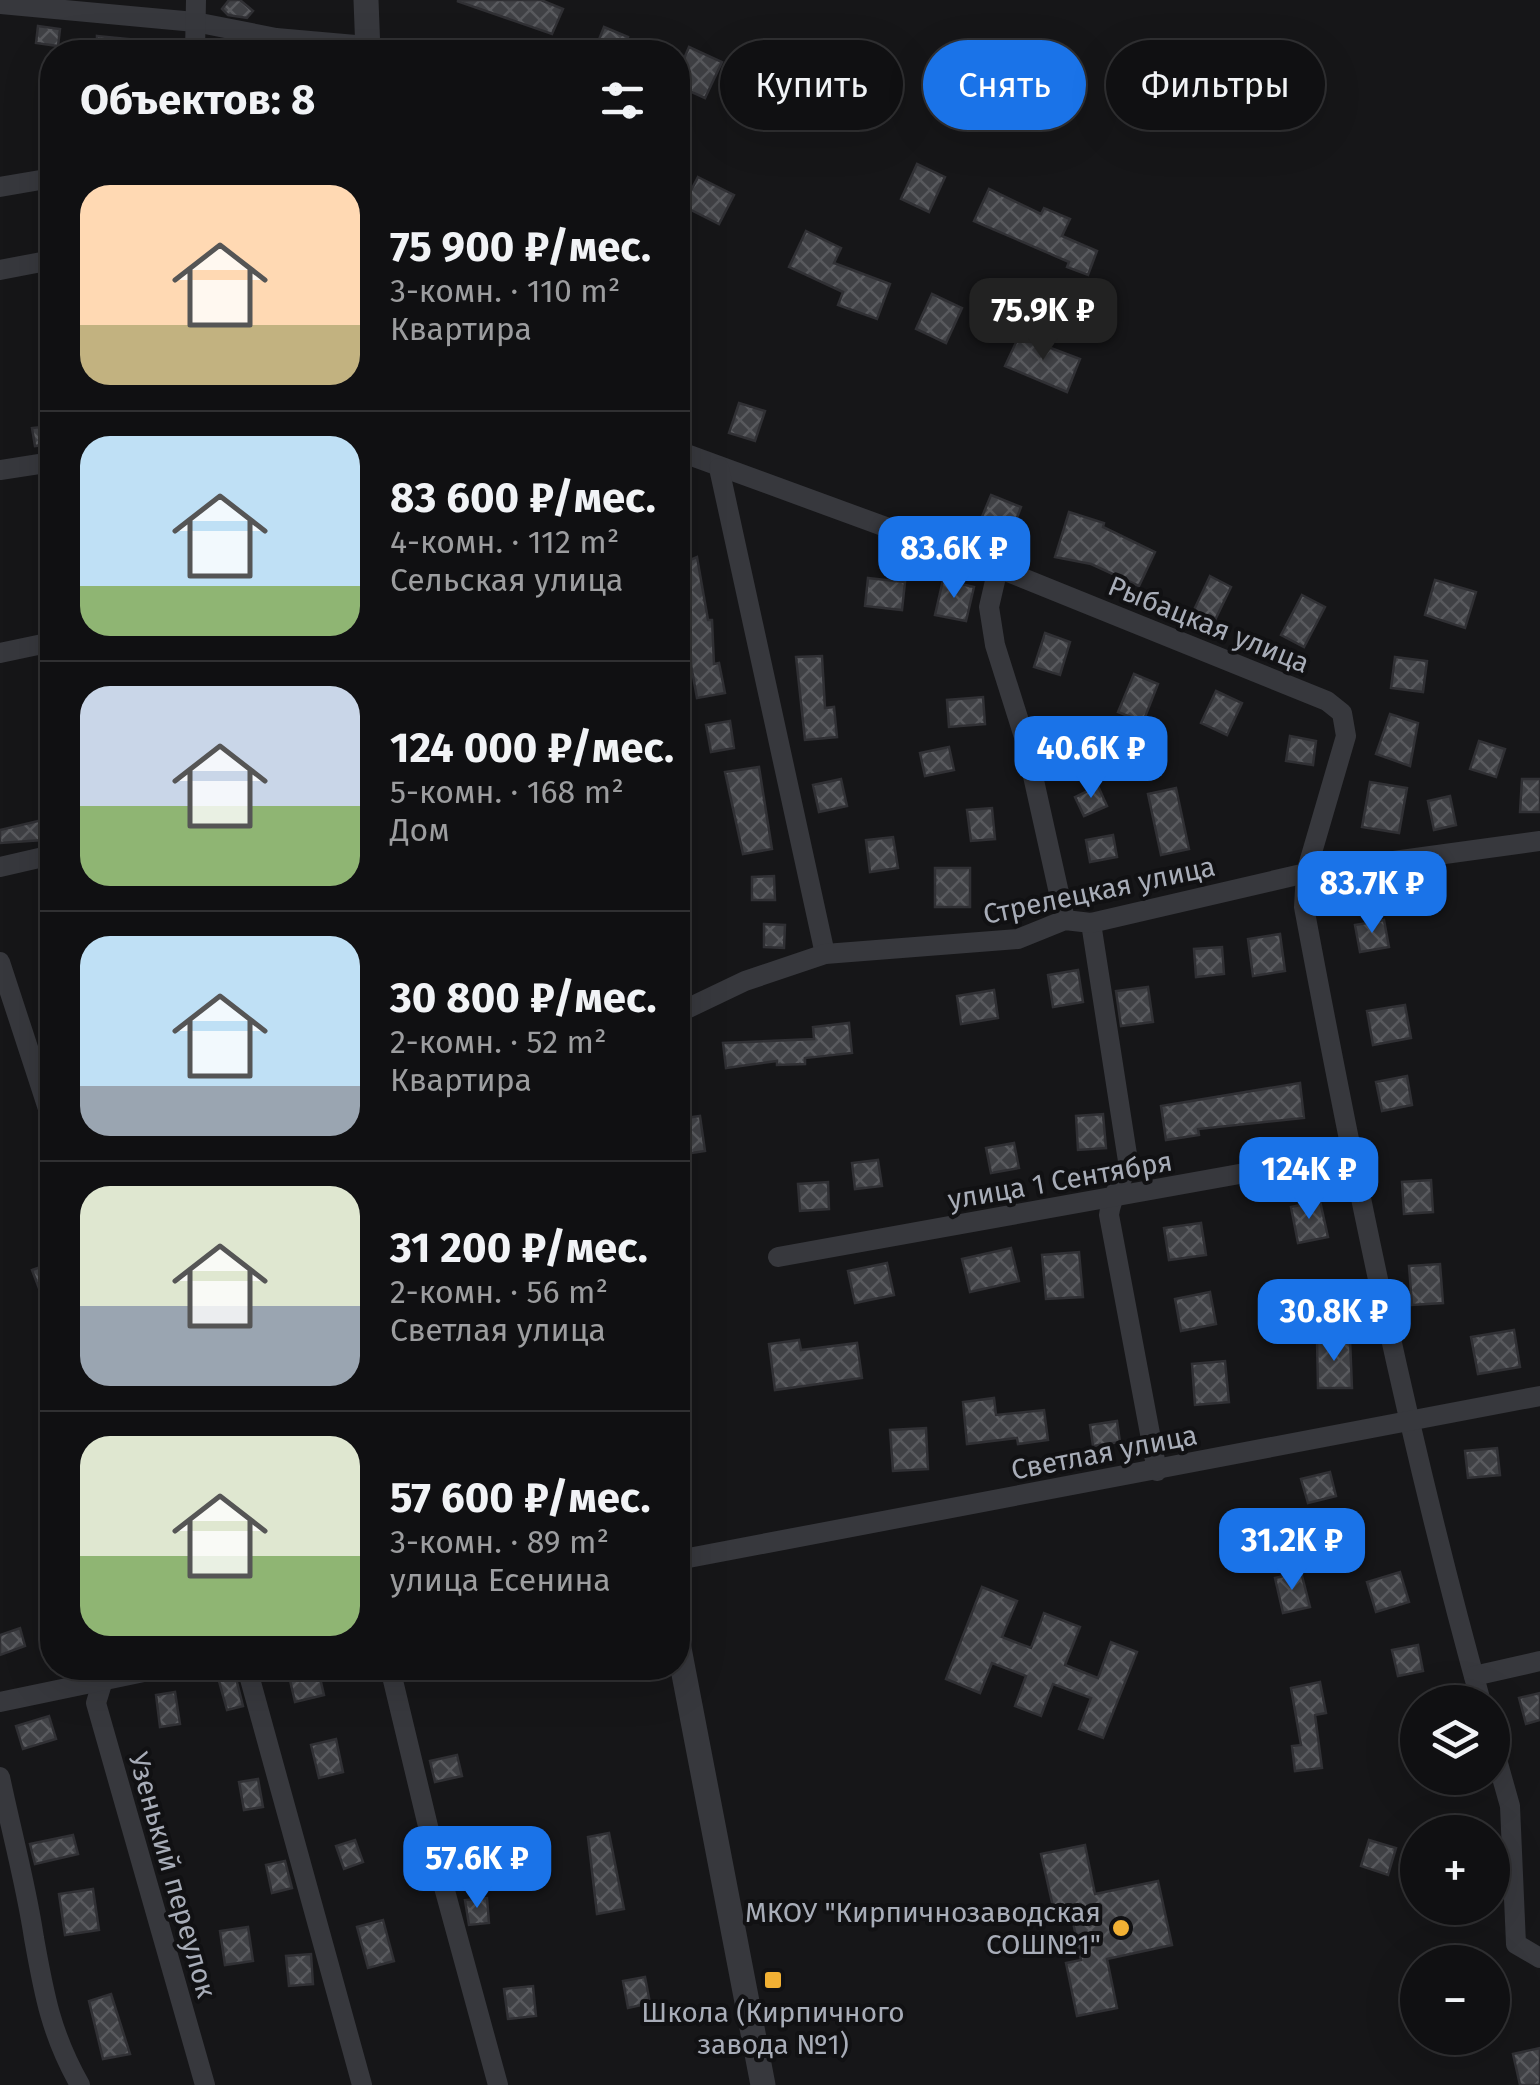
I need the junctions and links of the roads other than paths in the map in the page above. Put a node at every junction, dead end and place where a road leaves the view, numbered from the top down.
1 (196, 0) edge
2 (366, 0) edge
3 (0, 4) edge
4 (195, 22) junction
5 (194, 40) edge
6 (293, 40) edge
7 (368, 40) edge
8 (40, 180) edge
9 (0, 187) edge
10 (40, 262) edge
11 (0, 270) edge
12 (690, 456) edge
13 (40, 464) edge
14 (719, 468) junction
15 (0, 470) edge
16 (998, 568) junction
17 (40, 644) edge
18 (0, 652) edge
19 (1540, 841) edge
20 (40, 858) edge
21 (0, 868) edge
22 (1306, 873) junction
23 (1065, 920) junction
24 (1091, 923) junction
25 (825, 954) junction
26 (0, 962) edge
27 (690, 1006) edge
28 (40, 1084) edge
29 (1350, 1154) junction
30 (1110, 1199) junction
31 (778, 1257) dead end
32 (1540, 1396) edge
33 (1408, 1421) junction
34 (1157, 1471) junction
35 (690, 1558) edge
36 (1540, 1660) edge
37 (1474, 1676) junction
38 (103, 1680) joint
39 (250, 1680) edge
40 (393, 1680) edge
41 (685, 1680) edge
42 (1477, 1685) edge
43 (0, 1703) edge
44 (0, 1777) edge
45 (1507, 1795) edge
46 (1540, 1958) edge
47 (80, 2085) edge
48 (204, 2085) edge
49 (362, 2085) edge
50 (498, 2085) edge
51 (763, 2085) edge

1 - 4 street
2 - 7 street
3 - 4 street
4 - 5 street
4 - 6 street
8 - 9 street
10 - 11 street
12 - 14 street, Рыбацкая улица
13 - 15 street
14 - 16 street, Рыбацкая улица
14 - 25 street
16 - 22 street, Рыбацкая улица
16 - 23 street
17 - 18 street
19 - 22 street, Стрелецкая улица
20 - 21 street
22 - 24 street, Стрелецкая улица
22 - 29 street
23 - 24 street, Стрелецкая улица
23 - 25 street, Стрелецкая улица
24 - 30 street
25 - 27 street, Стрелецкая улица
26 - 28 street
29 - 30 street, улица 1 Сентября
29 - 33 street
30 - 31 street, улица 1 Сентября
30 - 34 street
32 - 33 street, Светлая улица
33 - 34 street, Светлая улица
33 - 37 street
34 - 35 street, Светлая улица
36 - 37 street
37 - 42 street
38 - 43 street
38 - 48 street, Узенький переулок
39 - 49 street
40 - 50 street
41 - 51 street
44 - 47 street
45 - 46 street

